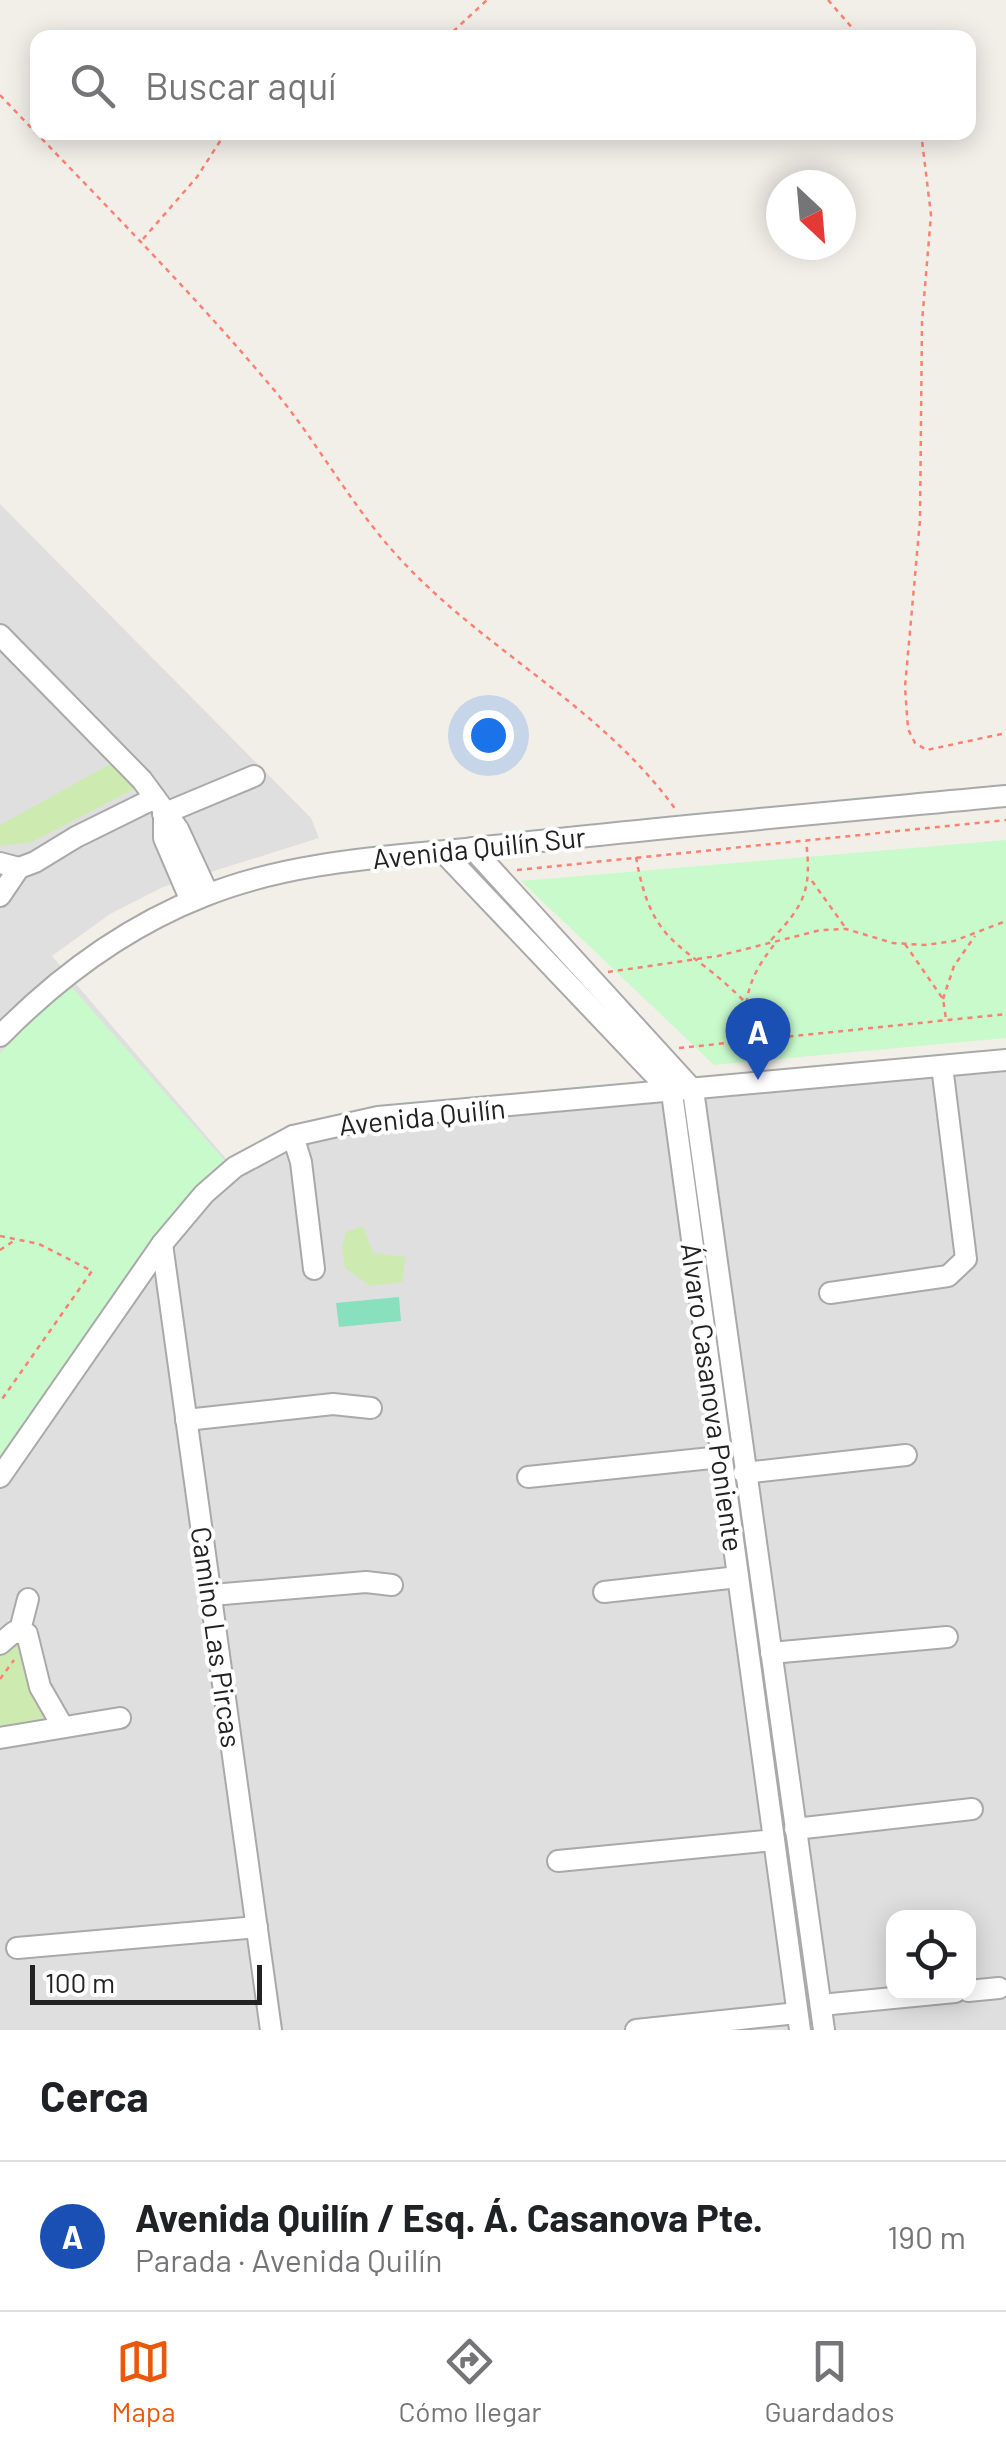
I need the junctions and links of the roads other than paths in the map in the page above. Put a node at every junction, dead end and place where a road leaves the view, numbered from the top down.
1 (0, 635) edge
2 (254, 776) dead end
3 (1006, 796) edge
4 (161, 810) junction
5 (472, 848) junction
6 (443, 852) junction
7 (10, 866) edge
8 (0, 896) edge
9 (199, 898) junction
10 (0, 1036) edge
11 (1006, 1060) edge
12 (942, 1066) junction
13 (680, 1085) junction
14 (293, 1136) junction
15 (162, 1244) junction
16 (314, 1269) dead end
17 (830, 1292) dead end
18 (371, 1408) dead end
19 (186, 1420) junction
20 (906, 1456) dead end
21 (721, 1457) junction
22 (744, 1473) junction
23 (0, 1477) edge
24 (528, 1477) dead end
25 (738, 1578) junction
26 (392, 1585) dead end
27 (604, 1592) dead end
28 (212, 1595) junction
29 (28, 1599) dead end
30 (763, 1599) junction
31 (741, 1602) junction
32 (20, 1630) junction
33 (947, 1636) dead end
34 (0, 1644) edge
35 (771, 1653) junction
36 (120, 1718) dead end
37 (64, 1727) junction
38 (0, 1738) edge
39 (972, 1810) dead end
40 (795, 1829) junction
41 (774, 1840) junction
42 (558, 1861) dead end
43 (257, 1927) junction
44 (17, 1948) dead end
45 (999, 1988) dead end
46 (976, 1990) edge
47 (886, 1999) edge
48 (821, 2005) junction
49 (798, 2021) edge
50 (271, 2030) edge
51 (636, 2030) edge
52 (824, 2030) edge

1 - 4 street
2 - 4 street
3 - 5 street, Avenida Quilín Sur
4 - 7 street
4 - 9 street
5 - 6 street, Avenida Quilín Sur
5 - 13 street
6 - 9 street, Avenida Quilín Sur
6 - 13 street
7 - 8 street
9 - 10 street, Avenida Quilín Sur
11 - 12 street, Avenida Quilín
12 - 13 street, Avenida Quilín
12 - 17 street
13 - 14 street, Avenida Quilín
13 - 21 street, Álvaro Casanova Poniente
13 - 22 street, Álvaro Casanova Poniente
14 - 15 street, Avenida Quilín
14 - 16 street
15 - 19 street, Camino Las Pircas
15 - 23 street, Avenida Quilín
18 - 19 street
19 - 28 street, Camino Las Pircas
20 - 22 street
21 - 24 street
21 - 25 street, Álvaro Casanova Poniente
22 - 30 street, Álvaro Casanova Poniente
25 - 27 street
25 - 31 street, Álvaro Casanova Poniente
26 - 28 street
28 - 43 street, Camino Las Pircas
29 - 32 street
30 - 31 street
30 - 35 street, Álvaro Casanova Poniente
31 - 41 street, Álvaro Casanova Poniente
32 - 34 street
32 - 37 street
33 - 35 street
35 - 40 street, Álvaro Casanova Poniente
36 - 37 street
37 - 38 street
39 - 40 street
40 - 48 street, Álvaro Casanova Poniente
41 - 42 street
41 - 49 street, Álvaro Casanova Poniente
43 - 44 street
43 - 50 street, Camino Las Pircas
45 - 46 street
47 - 48 street
48 - 52 street, Álvaro Casanova Poniente
49 - 51 street

